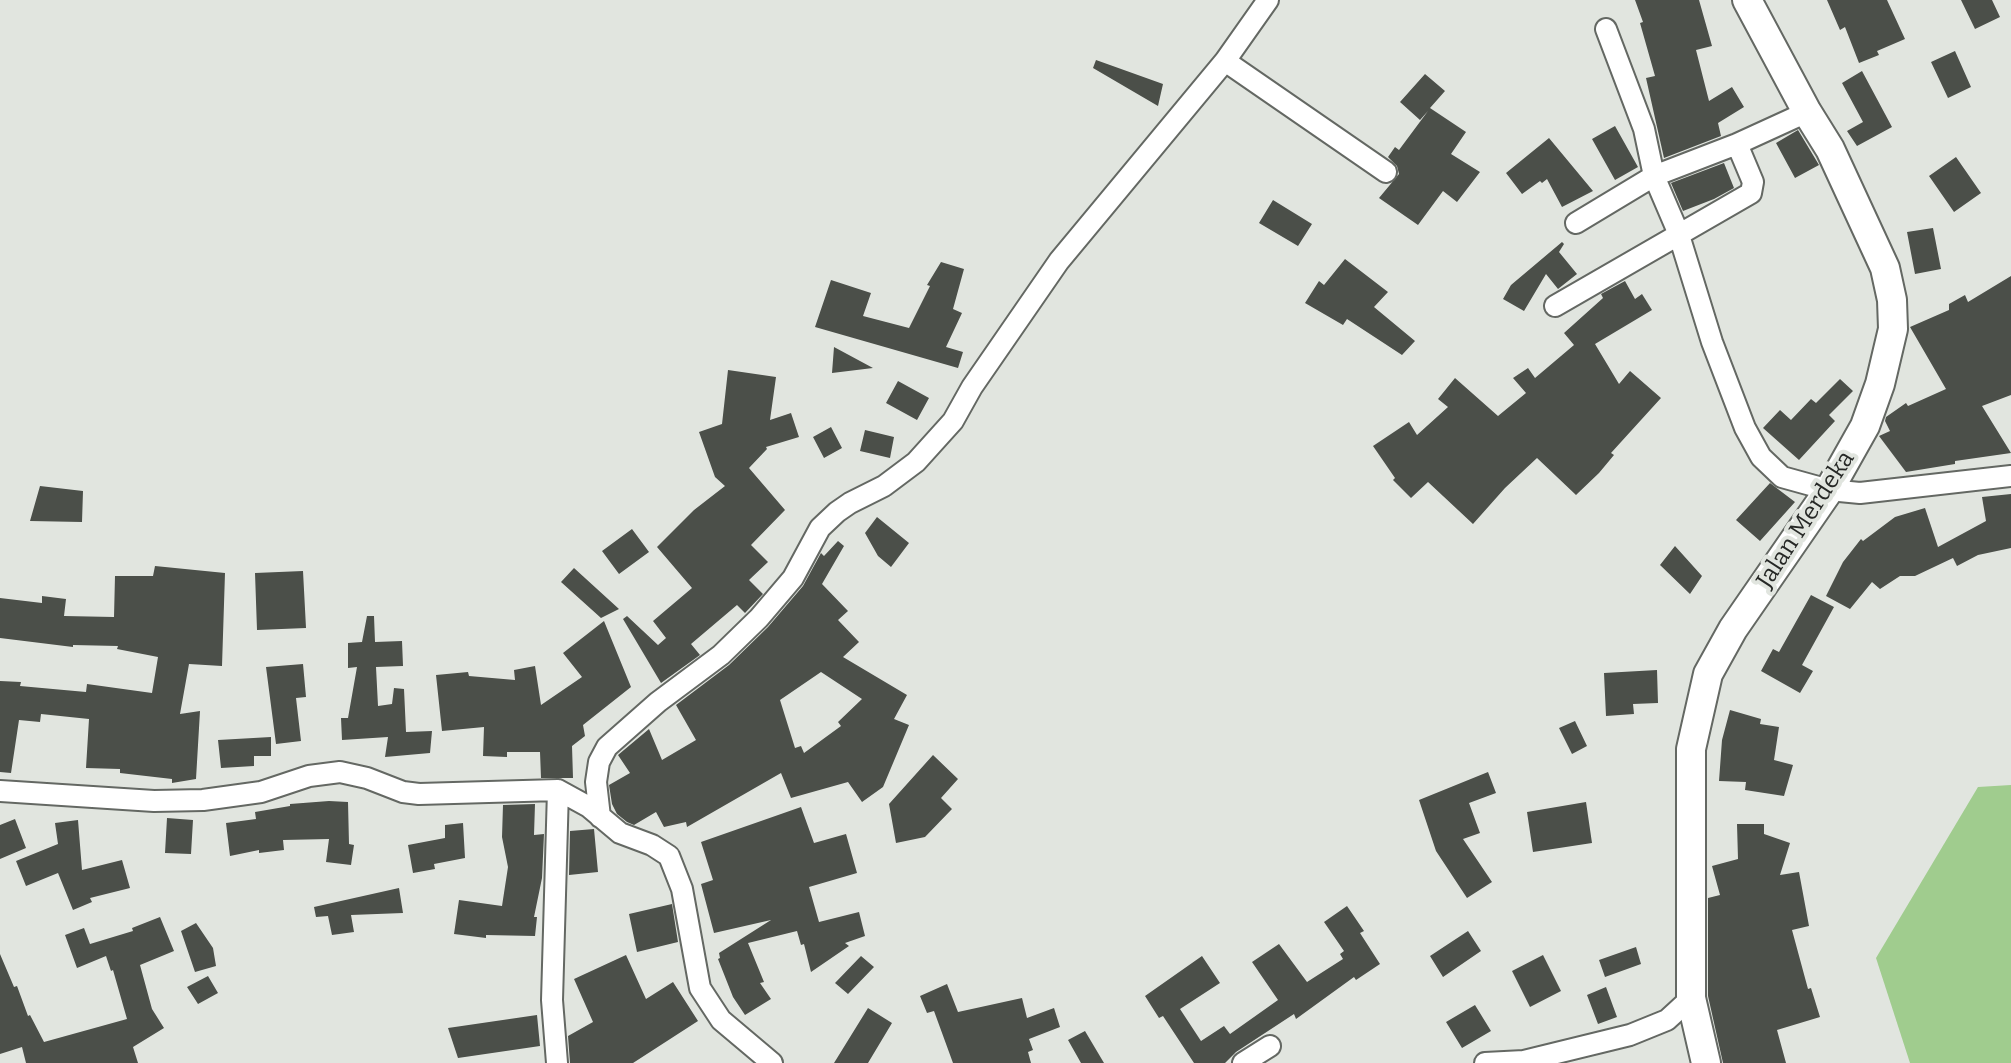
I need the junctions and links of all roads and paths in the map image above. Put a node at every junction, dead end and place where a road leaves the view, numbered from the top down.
1 (1268, 0) edge
2 (1747, 0) edge
3 (1606, 29) dead end
4 (1225, 61) junction
5 (1807, 112) junction
6 (1737, 144) junction
7 (1386, 172) dead end
8 (1654, 176) junction
9 (1576, 223) dead end
10 (1678, 232) junction
11 (1555, 306) dead end
12 (2011, 476) edge
13 (1829, 490) junction
14 (558, 790) junction
15 (0, 791) edge
16 (600, 817) junction
17 (1691, 998) junction
18 (1270, 1046) dead end
19 (557, 1063) edge
20 (772, 1063) edge
21 (1243, 1063) edge
22 (1485, 1063) edge
23 (1706, 1063) edge

1 - 4 street
2 - 5 street, Jalan Merdeka
3 - 8 street
4 - 7 street
4 - 16 street
5 - 6 street
5 - 13 street, Jalan Merdeka
6 - 8 street
6 - 10 street
8 - 9 street
8 - 10 street
10 - 11 street
10 - 13 street
12 - 13 street
13 - 17 street, Jalan Merdeka
14 - 15 street
14 - 16 street
14 - 19 street
16 - 20 street
17 - 22 street
17 - 23 street, Jalan Merdeka
18 - 21 street

